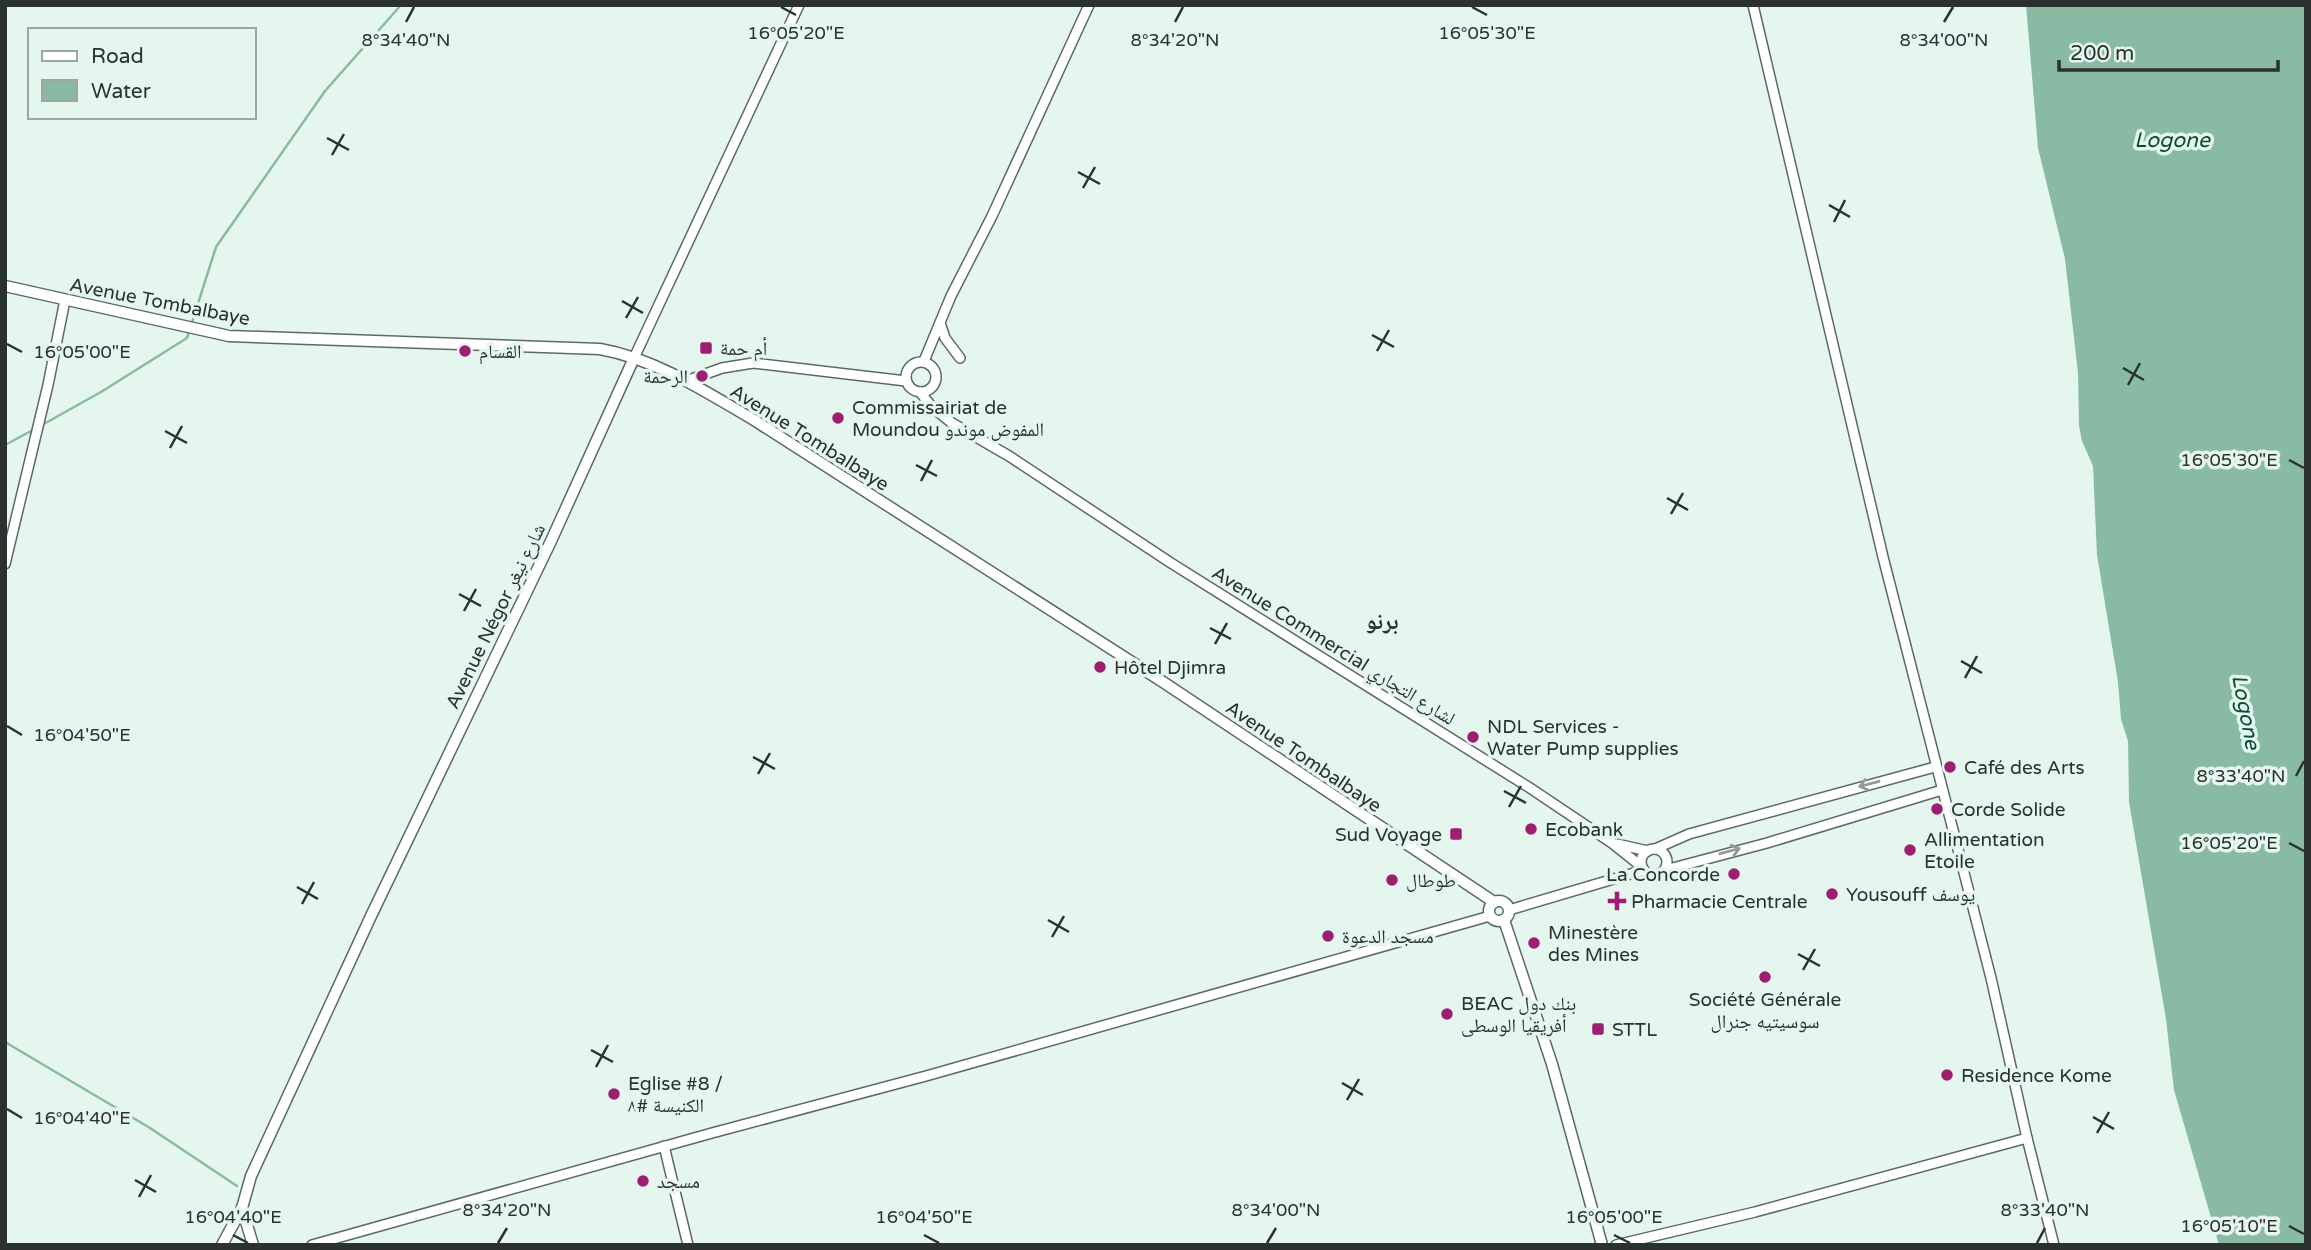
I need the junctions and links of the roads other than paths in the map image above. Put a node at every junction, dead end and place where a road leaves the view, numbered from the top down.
1 (799, 5) edge
2 (1088, 5) edge
3 (1753, 5) edge
4 (5, 286) edge
5 (65, 300) junction
6 (940, 323) junction
7 (634, 358) junction
8 (960, 358) dead end
9 (924, 361) junction
10 (686, 381) junction
11 (906, 381) junction
12 (920, 392) junction
13 (5, 564) edge
14 (1935, 767) junction
15 (1942, 790) junction
16 (1612, 843) junction
17 (1651, 850) junction
18 (1643, 868) junction
19 (1665, 870) junction
20 (1494, 902) junction
21 (1509, 910) junction
22 (1490, 916) junction
23 (1504, 920) junction
24 (2026, 1138) junction
25 (664, 1146) junction
26 (242, 1208) junction
27 (222, 1245) edge
28 (253, 1245) edge
29 (312, 1245) edge
30 (688, 1245) edge
31 (1602, 1245) edge
32 (1616, 1245) edge
33 (2054, 1245) edge

1 - 7 street, Avenue Négor شارع نيغر
2 - 6 street
3 - 14 street
4 - 5 main road, Avenue Tombalbaye
5 - 7 main road, Avenue Tombalbaye
5 - 13 street
6 - 8 street
6 - 9 street
7 - 10 main road, Avenue Tombalbaye
7 - 26 main road, Avenue Négor شارع نيغر
9 - 11 street
9 - 12 street
10 - 11 street
10 - 20 main road, Avenue Tombalbaye
11 - 12 street
12 - 16 street, Avenue Commercial لشارع التجاري
14 - 15 street
14 -> 17 street
19 -> 15 street
15 - 24 street
16 - 17 street
16 - 18 street, Avenue Commercial لشارع التجاري
17 - 18 street
17 - 19 street
18 - 19 street
18 - 21 street
20 - 21 main road
20 - 22 main road
21 - 23 main road
22 - 23 main road
22 - 25 street
23 - 31 main road
24 - 32 street
24 - 33 street
25 - 29 street
25 - 30 street
26 - 27 main road, Avenue Négor شارع نيغر
26 - 28 main road

